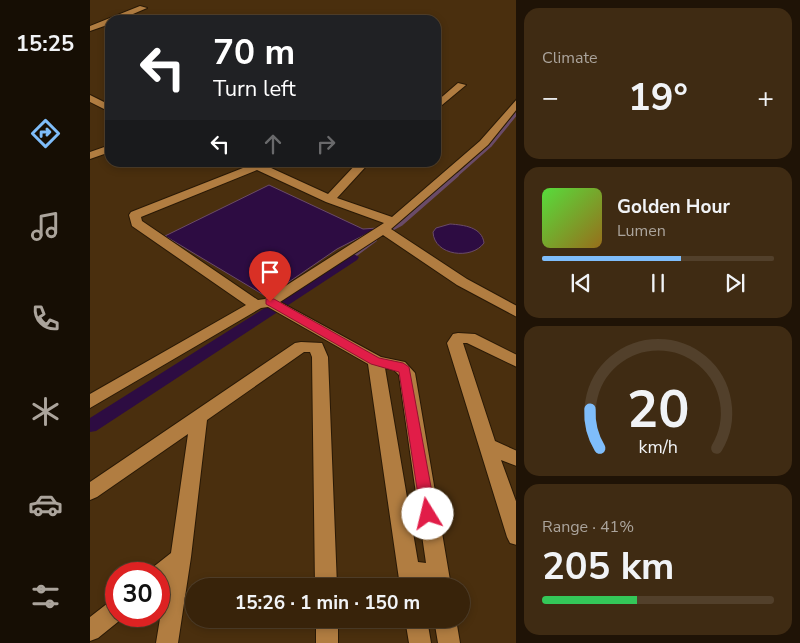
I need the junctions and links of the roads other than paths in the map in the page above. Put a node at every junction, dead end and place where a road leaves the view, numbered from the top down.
1 (143, 8) dead end
2 (124, 15) edge
3 (105, 23) edge
4 (90, 29) edge
5 (461, 85) dead end
6 (90, 98) edge
7 (516, 102) edge
8 (441, 103) edge
9 (105, 106) edge
10 (105, 150) edge
11 (90, 156) edge
12 (247, 167) edge
13 (257, 167) edge
14 (360, 167) edge
15 (330, 199) junction
16 (388, 226) junction
17 (263, 304) junction
18 (516, 313) edge
19 (376, 361) junction
20 (516, 362) edge
21 (90, 402) edge
22 (199, 416) junction
23 (488, 445) junction
24 (516, 459) edge
25 (90, 492) edge
26 (516, 537) edge
27 (181, 557) junction
28 (170, 566) edge
29 (326, 578) edge
30 (409, 578) edge
31 (439, 578) edge
32 (105, 619) edge
33 (327, 628) edge
34 (418, 628) edge
35 (446, 628) edge
36 (90, 631) edge
37 (167, 643) edge
38 (328, 643) edge
39 (420, 643) edge
40 (449, 643) edge

1 - 2 street
3 - 4 street
5 - 8 street
6 - 9 street
7 - 16 street
10 - 11 street
12 - 17 street
13 - 15 street
14 - 15 street
15 - 16 street
16 - 17 street
16 - 18 street
17 - 19 street
17 - 21 street
19 - 30 street
19 - 31 street
20 - 23 street
22 - 25 street
22 - 27 street
22 - 29 street
23 - 24 street
23 - 26 street
27 - 28 street
27 - 37 street
32 - 36 street
33 - 38 street
34 - 39 street
35 - 40 street

